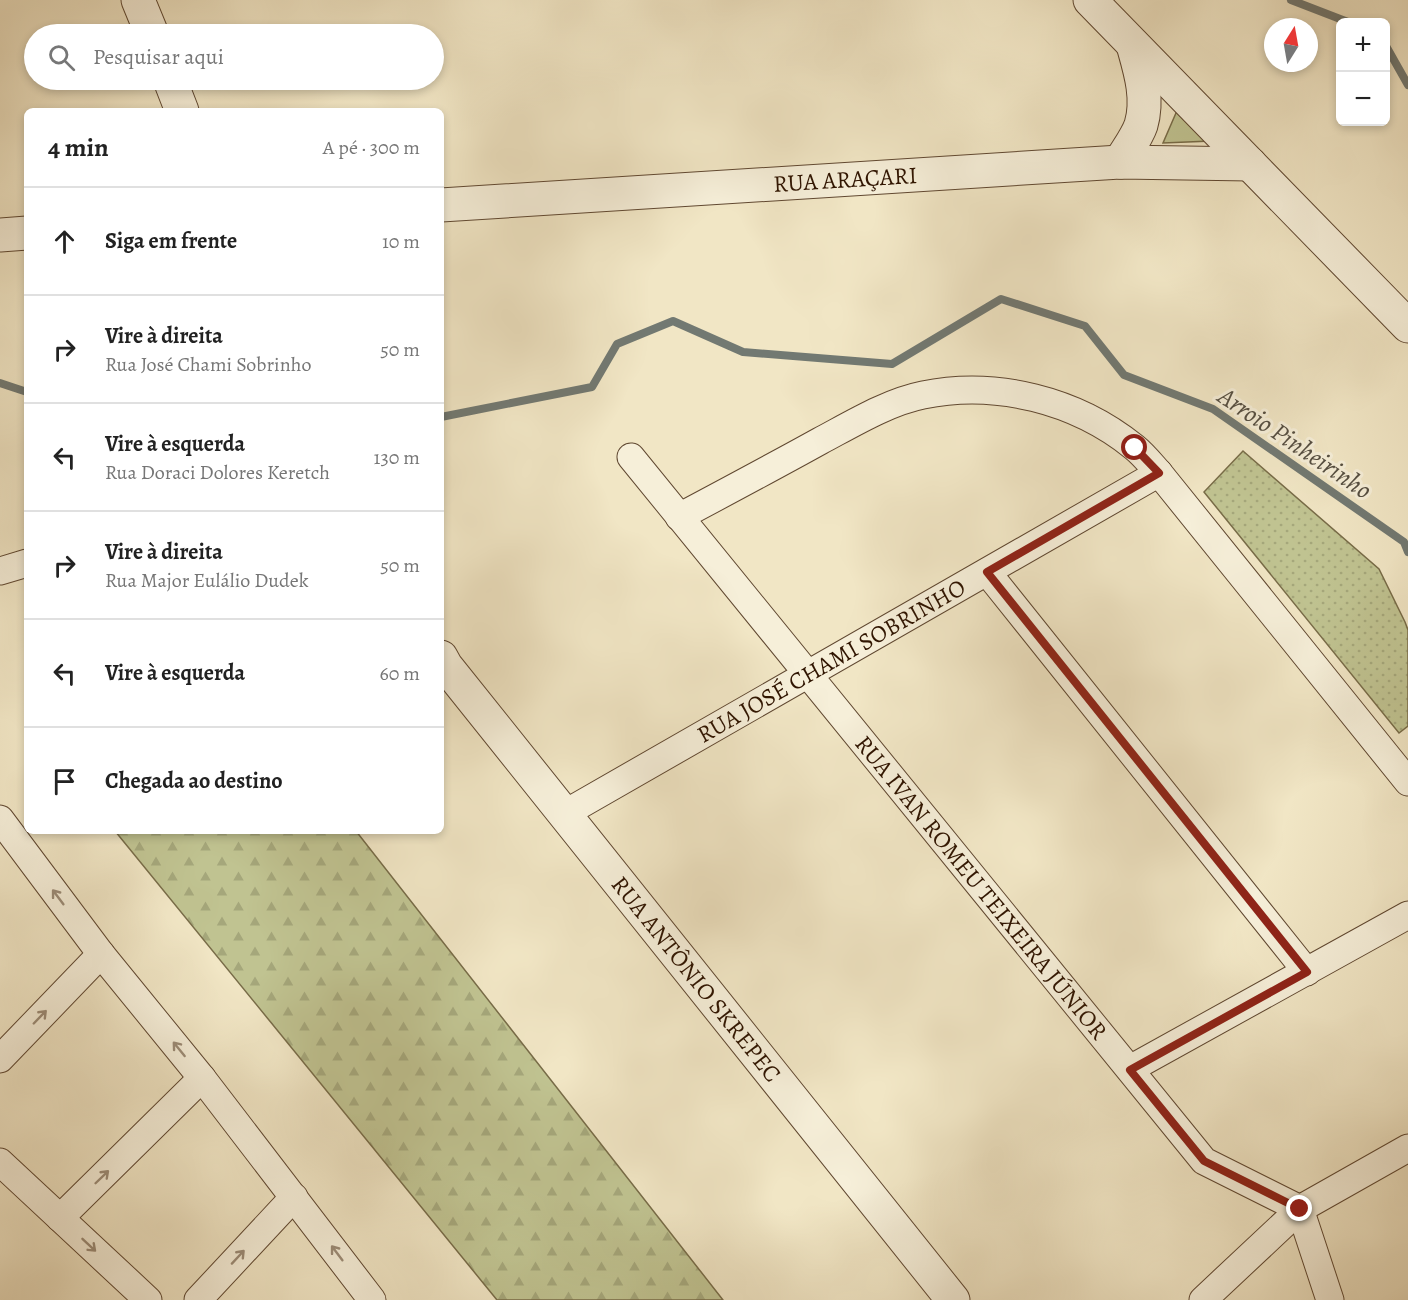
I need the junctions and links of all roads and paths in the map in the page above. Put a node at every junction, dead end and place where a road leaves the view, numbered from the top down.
1 (138, 0) edge
2 (1090, 0) edge
3 (148, 24) edge
4 (1132, 43) junction
5 (174, 90) edge
6 (181, 108) edge
7 (1120, 162) junction
8 (1250, 164) junction
9 (444, 205) edge
10 (24, 233) edge
11 (0, 235) edge
12 (1408, 326) edge
13 (631, 457) dead end
14 (1159, 473) junction
15 (679, 517) junction
16 (24, 564) edge
17 (0, 571) edge
18 (987, 572) junction
19 (444, 662) edge
20 (808, 674) junction
21 (1408, 782) edge
22 (564, 814) junction
23 (0, 819) edge
24 (1408, 915) edge
25 (101, 954) junction
26 (1307, 972) junction
27 (0, 1059) edge
28 (1130, 1070) junction
29 (202, 1078) junction
30 (1408, 1148) edge
31 (0, 1162) edge
32 (294, 1197) junction
33 (1300, 1209) junction
34 (60, 1218) junction
35 (148, 1300) edge
36 (198, 1300) edge
37 (372, 1300) edge
38 (953, 1300) edge
39 (1203, 1300) edge
40 (1330, 1300) edge

1 - 3 street
2 - 4 street
4 - 7 street
4 - 8 street
5 - 6 street
7 - 8 street, RUA ARAÇARI
7 - 9 street, RUA ARAÇARI
8 - 12 street
10 - 11 street
13 - 15 street, RUA IVAN ROMEU TEIXEIRA JÚNIOR
14 - 15 street
14 - 18 street, RUA JOSÉ CHAMI SOBRINHO
14 - 21 street
15 - 20 street, RUA IVAN ROMEU TEIXEIRA JÚNIOR
16 - 17 street
18 - 20 street, RUA JOSÉ CHAMI SOBRINHO
18 - 26 street
19 - 22 street, RUA ANTÔNIO SKREPEC
20 - 22 street, RUA JOSÉ CHAMI SOBRINHO
20 - 28 street, RUA IVAN ROMEU TEIXEIRA JÚNIOR
22 - 38 street, RUA ANTÔNIO SKREPEC
25 -> 23 street
24 - 26 street
27 -> 25 street
29 -> 25 street
26 - 28 street
28 - 33 street, RUA IVAN ROMEU TEIXEIRA JÚNIOR
29 - 32 street
34 -> 29 street
30 - 33 street
31 - 34 street
36 -> 32 street
37 -> 32 street
33 - 39 street
33 - 40 street
34 -> 35 street

